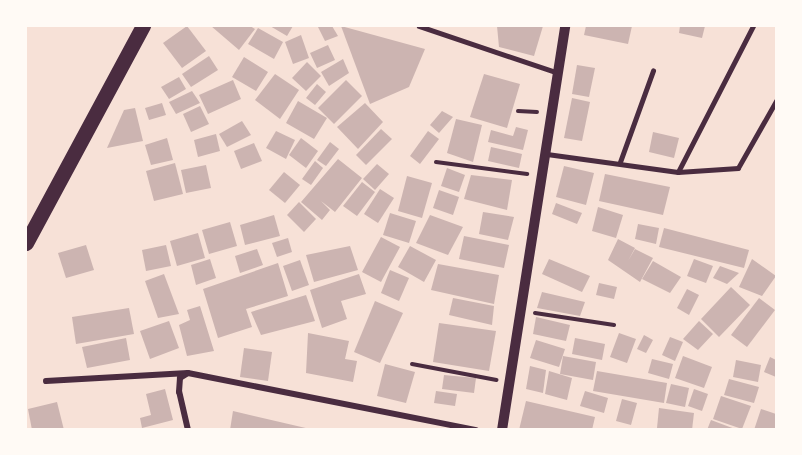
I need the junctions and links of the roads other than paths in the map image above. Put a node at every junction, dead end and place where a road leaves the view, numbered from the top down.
1 (143, 26) edge
2 (419, 26) edge
3 (565, 26) edge
4 (753, 26) edge
5 (653, 71) dead end
6 (556, 72) junction
7 (777, 102) edge
8 (543, 153) junction
9 (620, 162) junction
10 (678, 172) junction
11 (26, 243) edge
12 (189, 373) junction
13 (46, 381) dead end
14 (189, 429) edge
15 (476, 429) edge
16 (502, 429) edge

1 - 11 main road
2 - 6 lane
3 - 6 street
4 - 10 lane
5 - 9 lane
6 - 8 street
7 - 10 lane
8 - 9 lane
8 - 16 street
9 - 10 lane
12 - 13 street
12 - 14 street
12 - 15 street

